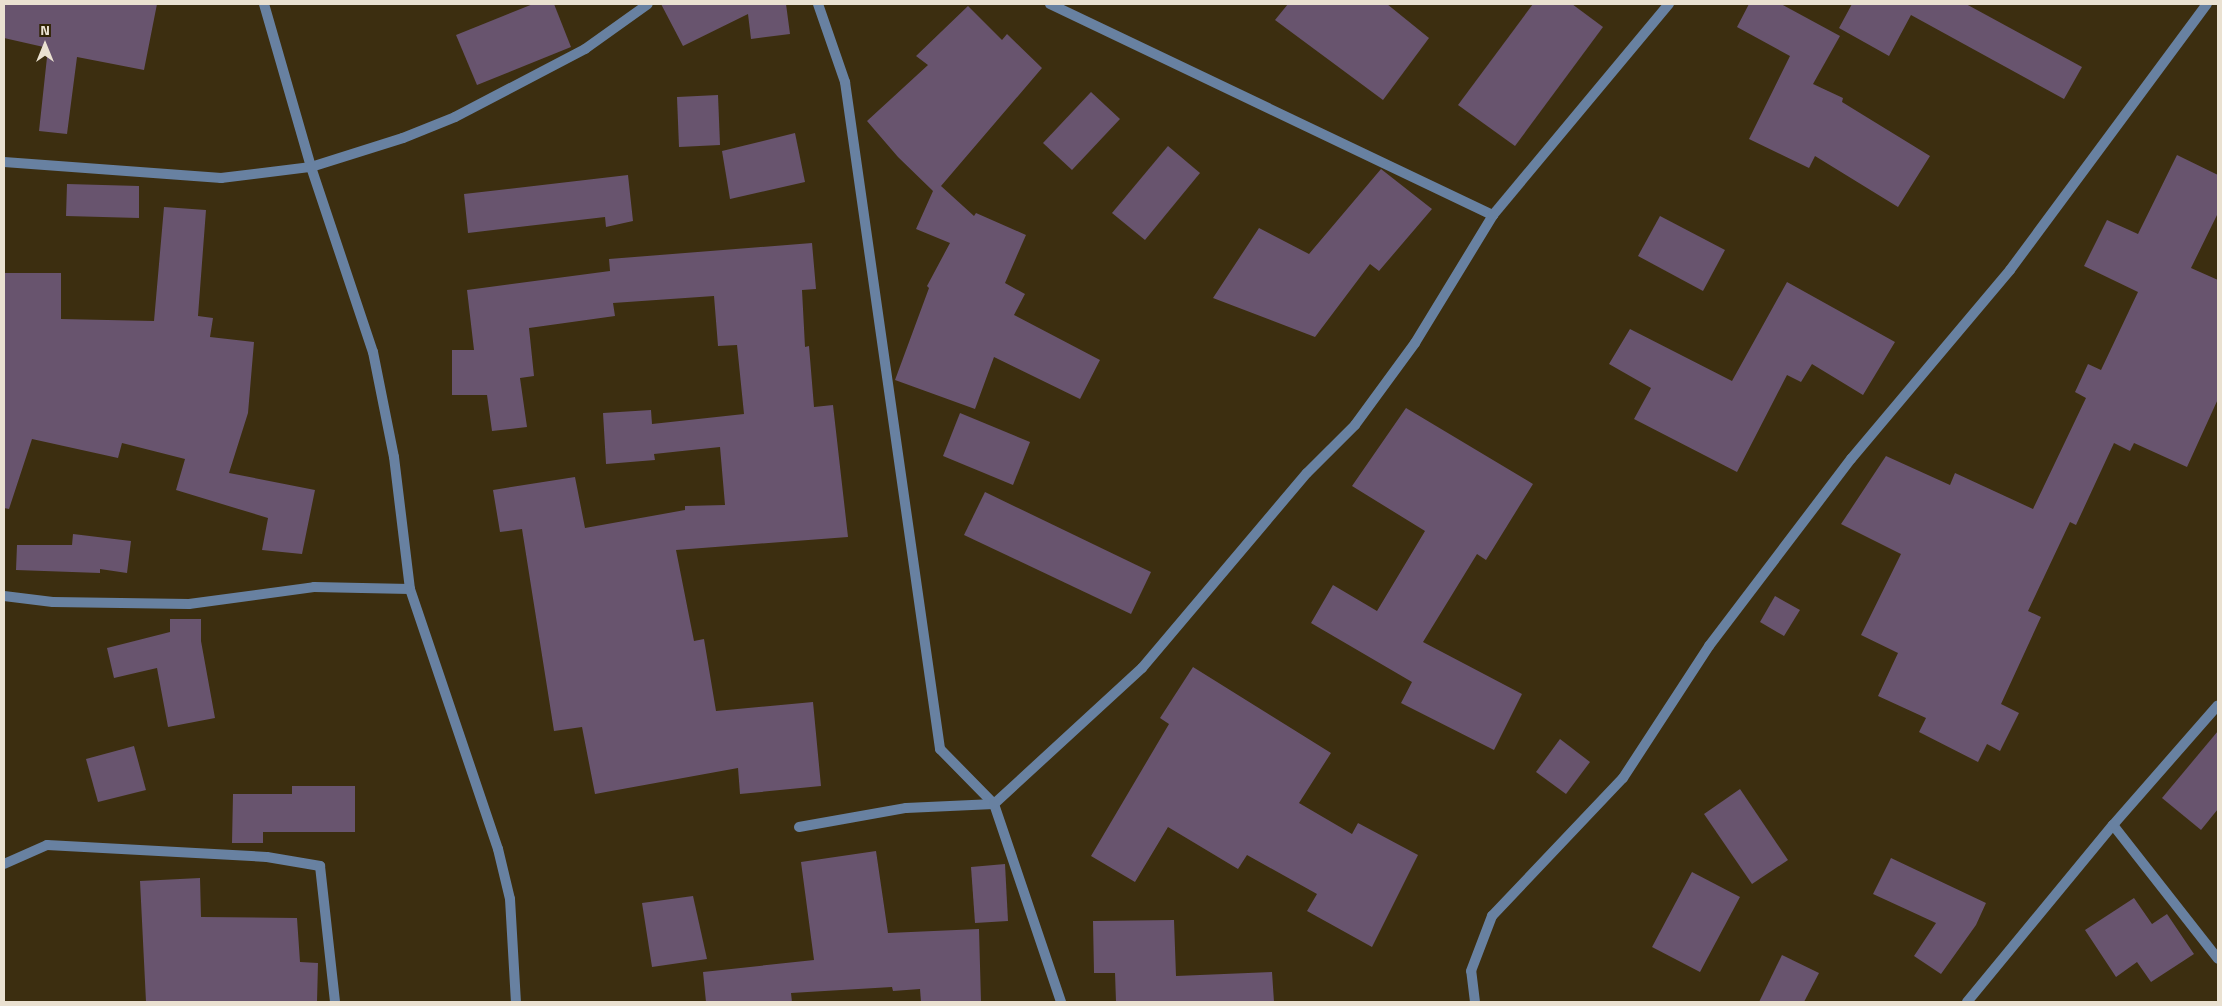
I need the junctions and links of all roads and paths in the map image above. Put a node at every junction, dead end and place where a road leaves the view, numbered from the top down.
1 (264, 4) edge
2 (648, 4) edge
3 (818, 4) edge
4 (1050, 4) edge
5 (1669, 4) edge
6 (2207, 4) edge
7 (4, 162) edge
8 (311, 167) junction
9 (1493, 215) junction
10 (410, 589) junction
11 (4, 596) edge
12 (2218, 705) edge
13 (994, 804) junction
14 (2113, 825) junction
15 (799, 827) dead end
16 (4, 864) edge
17 (2218, 959) edge
18 (335, 1002) edge
19 (516, 1002) edge
20 (1061, 1002) edge
21 (1475, 1002) edge
22 (1967, 1002) edge

1 - 8 street
2 - 8 street
3 - 13 street
4 - 9 street
5 - 9 street
6 - 21 street
7 - 8 street
8 - 10 street
9 - 13 street
10 - 11 street
10 - 19 street
12 - 14 street
13 - 15 street
13 - 20 street
14 - 17 street
14 - 22 street
16 - 18 street

